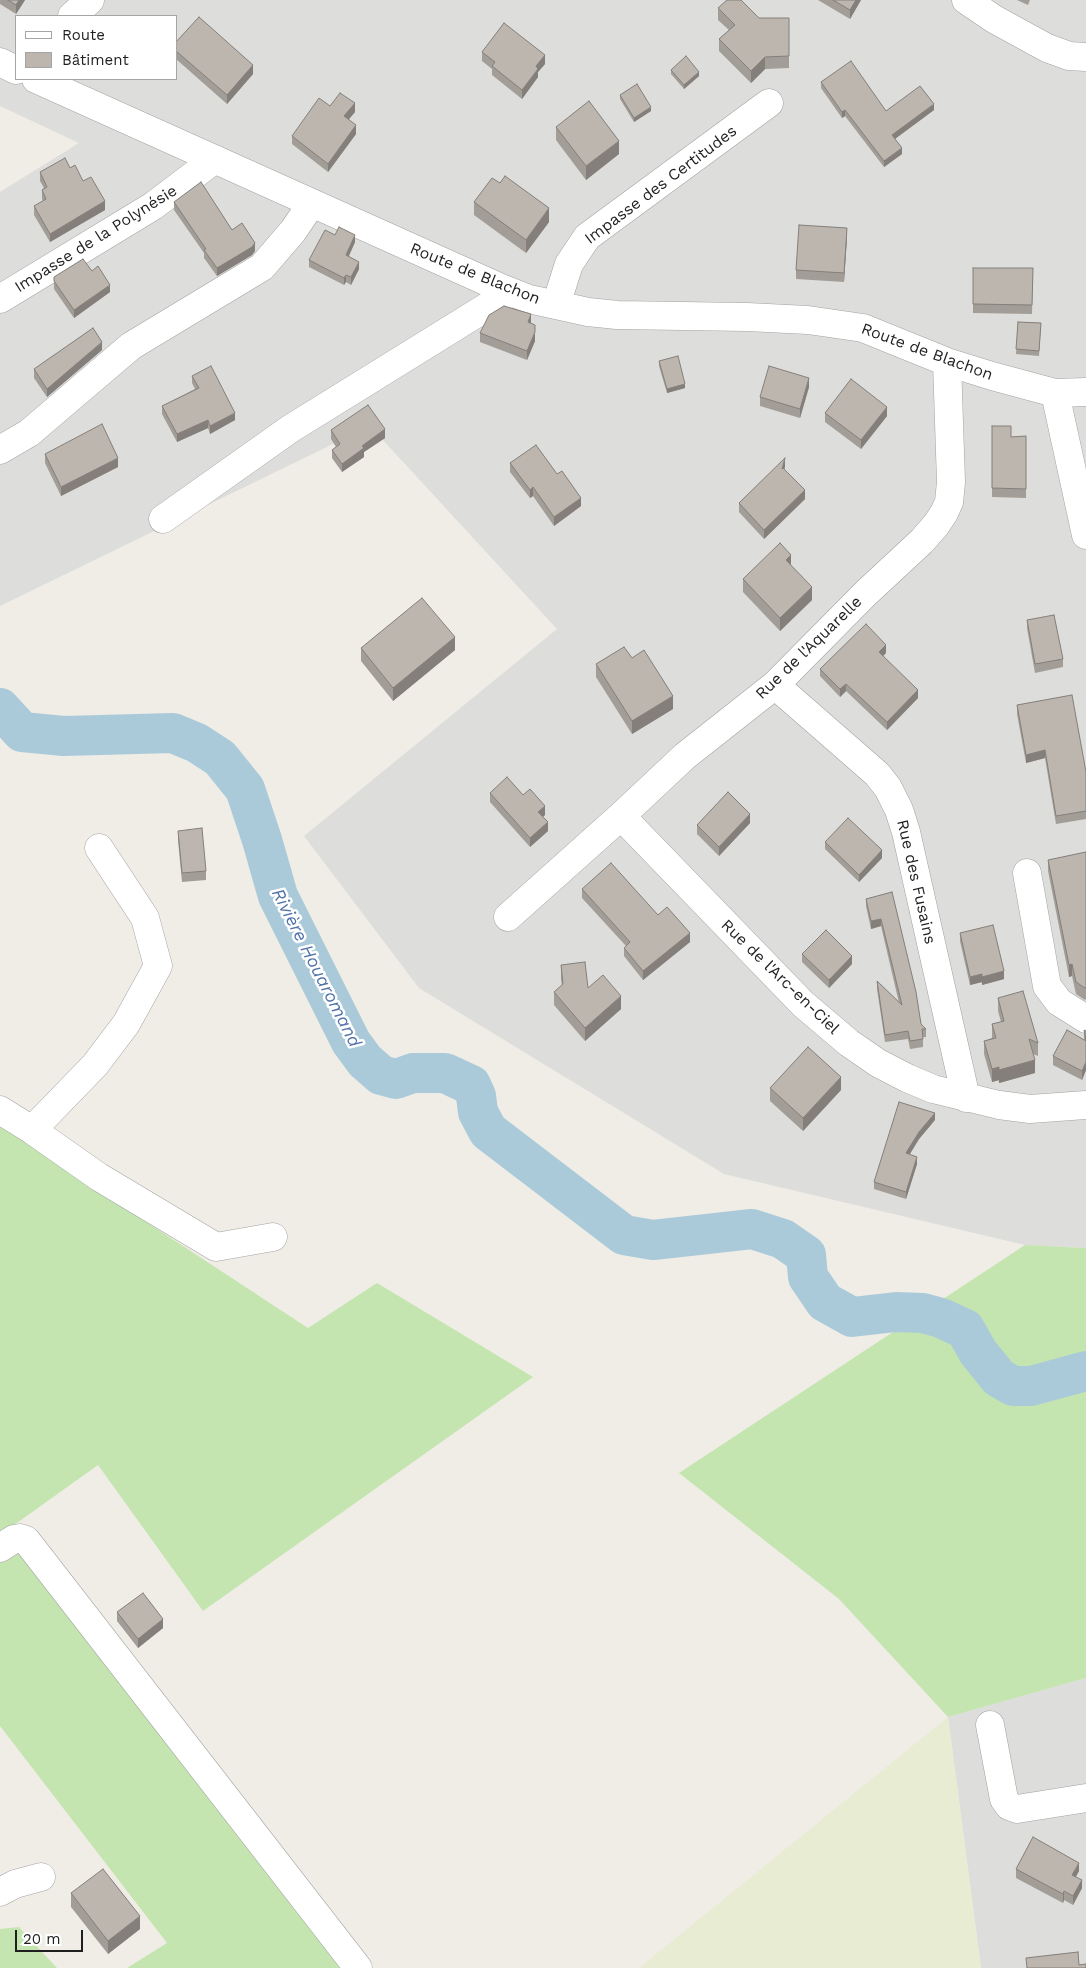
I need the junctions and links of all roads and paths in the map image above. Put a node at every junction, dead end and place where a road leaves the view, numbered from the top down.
1 (90, 0) edge
2 (966, 0) edge
3 (73, 15) edge
4 (1086, 57) edge
5 (0, 62) edge
6 (15, 69) edge
7 (38, 80) edge
8 (768, 103) dead end
9 (215, 159) junction
10 (312, 203) junction
11 (511, 292) junction
12 (0, 299) edge
13 (556, 305) junction
14 (948, 362) junction
15 (1086, 392) edge
16 (1056, 393) junction
17 (0, 450) edge
18 (163, 519) dead end
19 (1086, 535) edge
20 (775, 685) junction
21 (621, 816) junction
22 (100, 848) dead end
23 (1027, 873) dead end
24 (508, 917) dead end
25 (1086, 1019) edge
26 (966, 1098) junction
27 (1086, 1105) edge
28 (0, 1110) edge
29 (32, 1130) junction
30 (273, 1237) dead end
31 (0, 1548) edge
32 (990, 1725) dead end
33 (1086, 1798) edge
34 (42, 1877) dead end
35 (0, 1892) edge
36 (358, 1968) edge

1 - 3 street
2 - 4 street
5 - 6 street
7 - 9 street, Route de Blachon
8 - 13 street, Impasse des Certitudes
9 - 10 street, Route de Blachon
9 - 12 street, Impasse de la Polynésie
10 - 11 street, Route de Blachon
10 - 17 street
11 - 13 street, Route de Blachon
11 - 18 street
13 - 14 street, Route de Blachon
14 - 16 street, Route de Blachon
14 - 20 street, Rue de l'Aquarelle
15 - 16 street, Route de Blachon
16 - 19 street
20 - 21 street, Rue de l'Aquarelle
20 - 26 street, Rue des Fusains
21 - 24 street, Rue de l'Aquarelle
21 - 26 street, Rue de l'Arc-en-Ciel
22 - 29 street
23 - 25 street
26 - 27 street, Rue de l'Arc-en-Ciel
28 - 29 street
29 - 30 street
31 - 36 street
32 - 33 street
34 - 35 street

